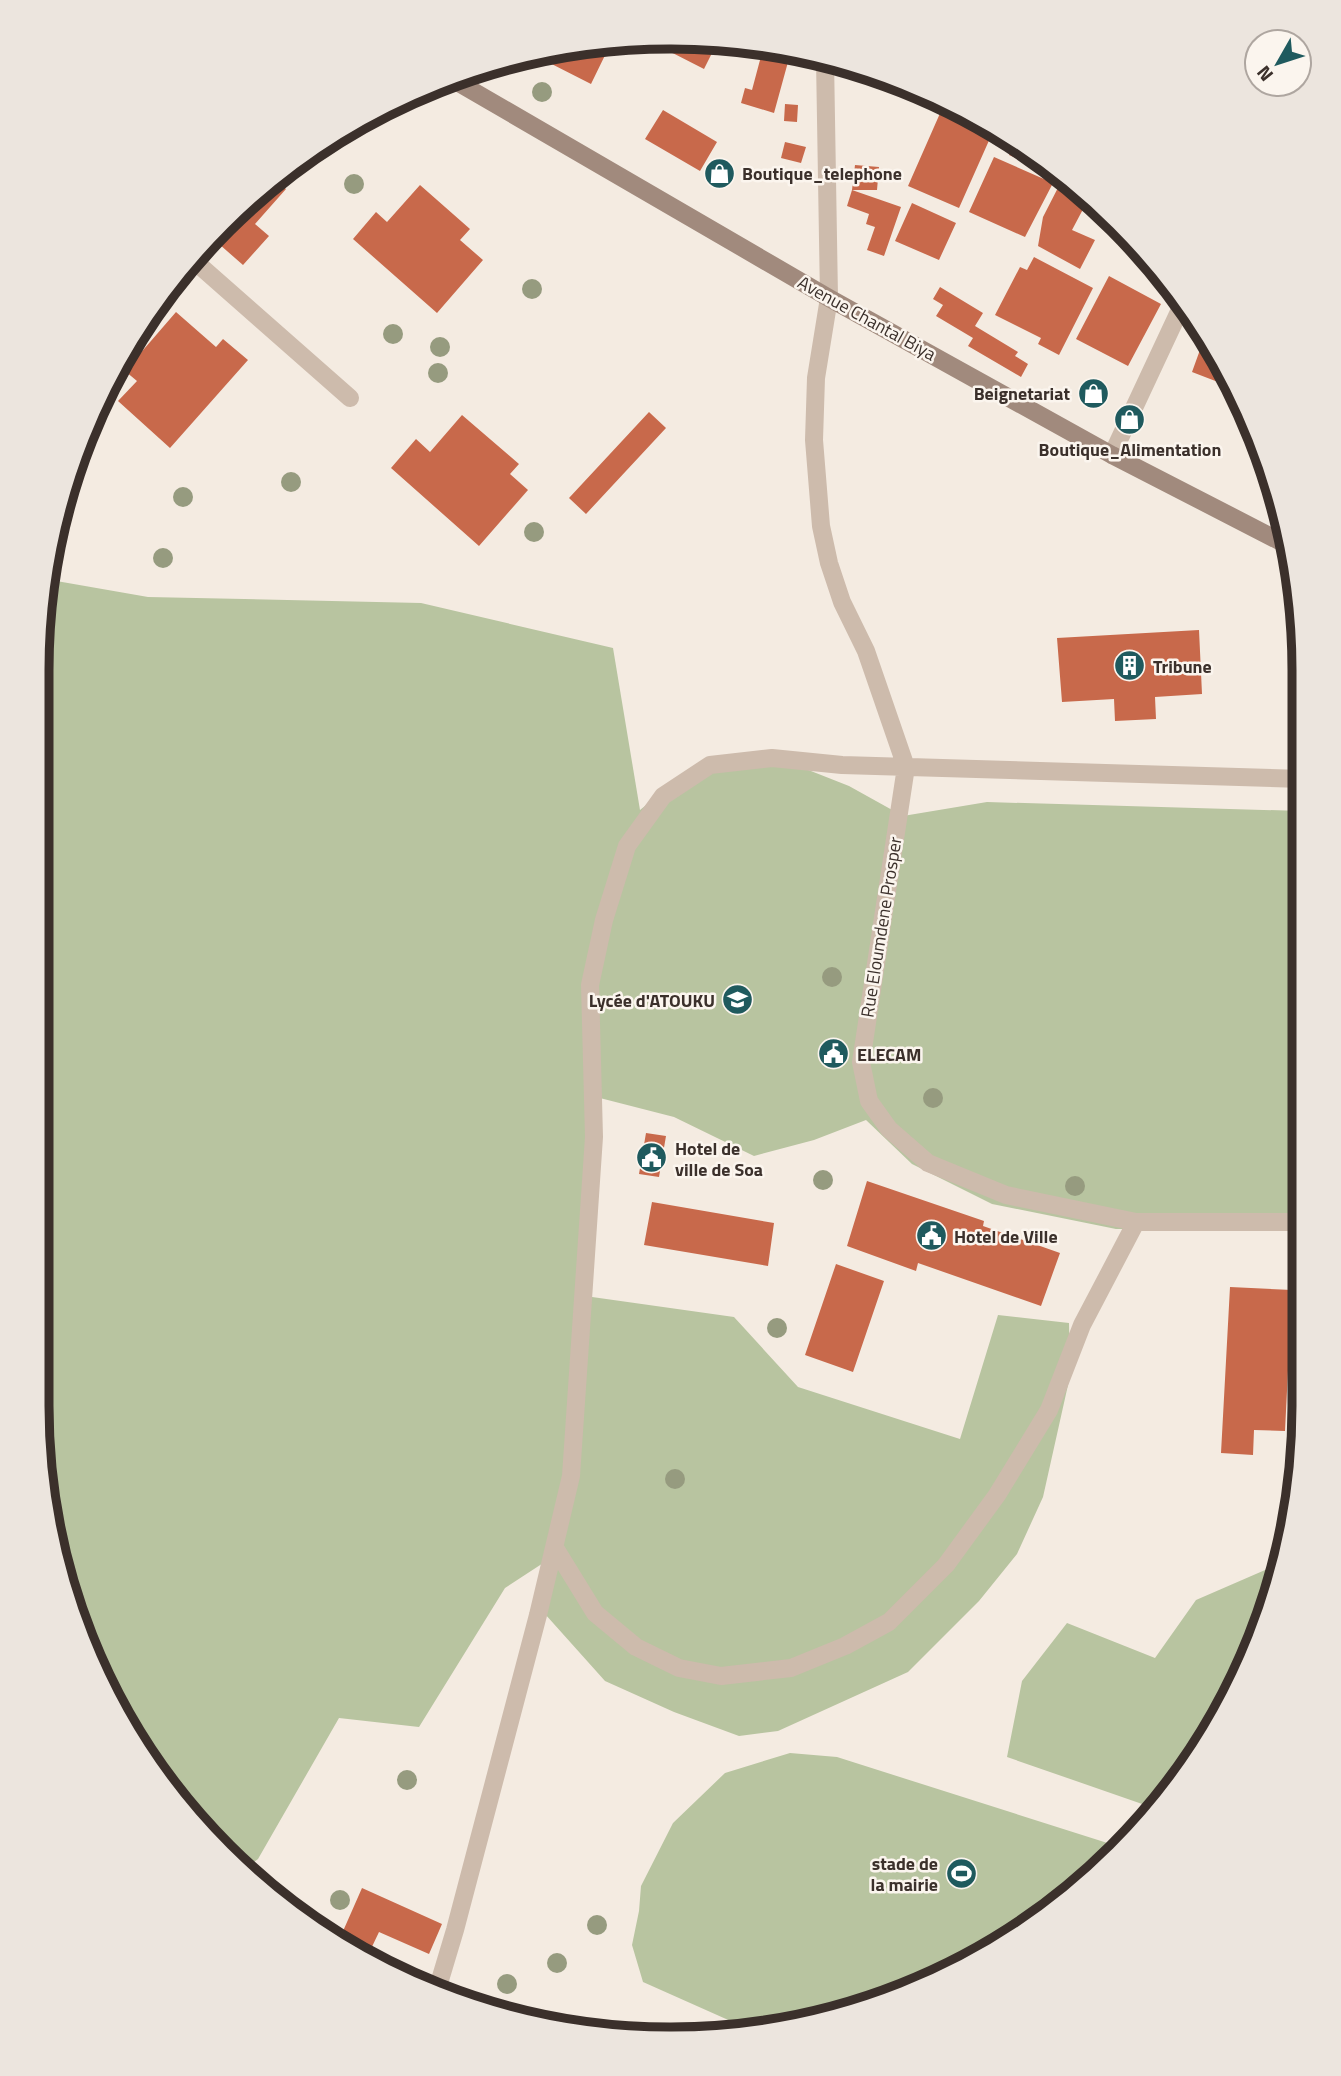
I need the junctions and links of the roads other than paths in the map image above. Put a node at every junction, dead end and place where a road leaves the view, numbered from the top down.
1 (825, 69) edge
2 (463, 85) edge
3 (199, 265) edge
4 (829, 298) junction
5 (1178, 313) edge
6 (350, 398) dead end
7 (1112, 455) junction
8 (1278, 540) edge
9 (906, 767) junction
10 (1292, 779) edge
11 (1136, 1222) junction
12 (1292, 1222) edge
13 (555, 1548) junction
14 (439, 1982) edge

1 - 4 street
2 - 4 main road, Avenue Chantal Biya
3 - 6 street
4 - 7 main road, Avenue Chantal Biya
4 - 9 street
5 - 7 street
7 - 8 main road, Avenue Chantal Biya
9 - 10 street
9 - 11 street, Rue Eloumdene Prosper
9 - 13 street
11 - 12 street, Rue Eloumdene Prosper
11 - 13 street
13 - 14 street

